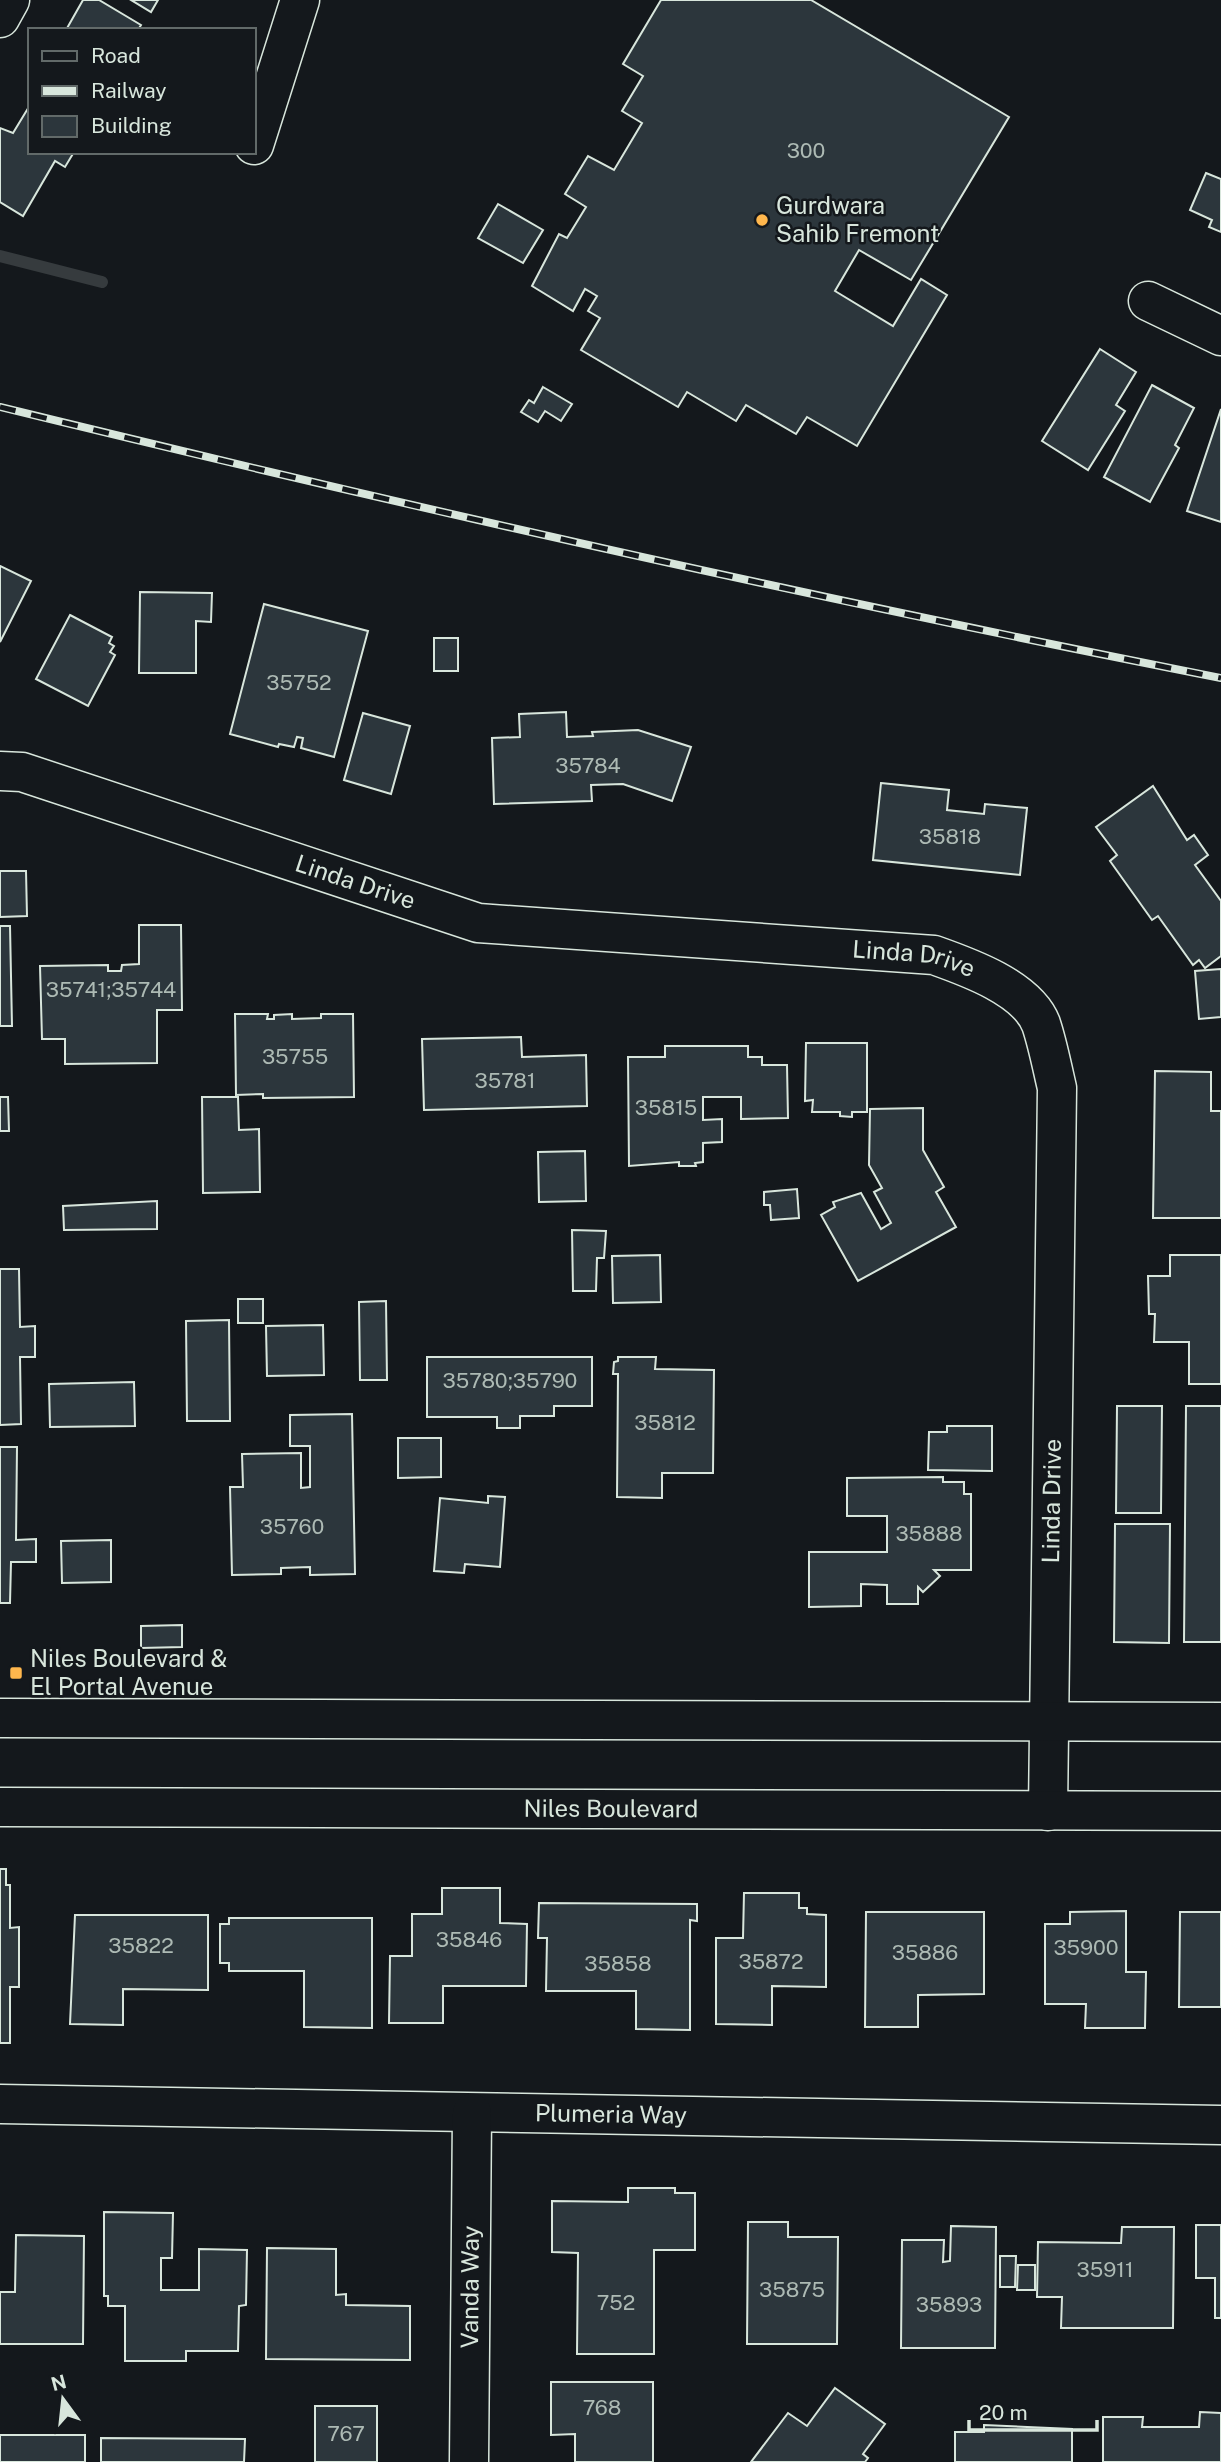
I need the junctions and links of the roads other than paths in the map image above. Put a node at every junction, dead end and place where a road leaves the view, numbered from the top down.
1 (10, 0) edge
2 (300, 0) edge
3 (0, 18) edge
4 (256, 139) edge
5 (1148, 301) dead end
6 (1221, 336) edge
7 (0, 771) edge
8 (0, 1718) edge
9 (1049, 1721) junction
10 (1221, 1722) edge
11 (0, 1807) edge
12 (1048, 1811) junction
13 (1221, 1811) edge
14 (0, 2104) edge
15 (472, 2113) junction
16 (1221, 2124) edge
17 (469, 2462) edge

1 - 3 street
2 - 4 street
5 - 6 street
7 - 9 street, Linda Drive
8 - 9 street
9 - 10 street
9 - 12 street, Linda Drive
11 - 12 street, Niles Boulevard
12 - 13 street, Niles Boulevard
14 - 15 street, Plumeria Way
15 - 16 street, Plumeria Way
15 - 17 street, Vanda Way

